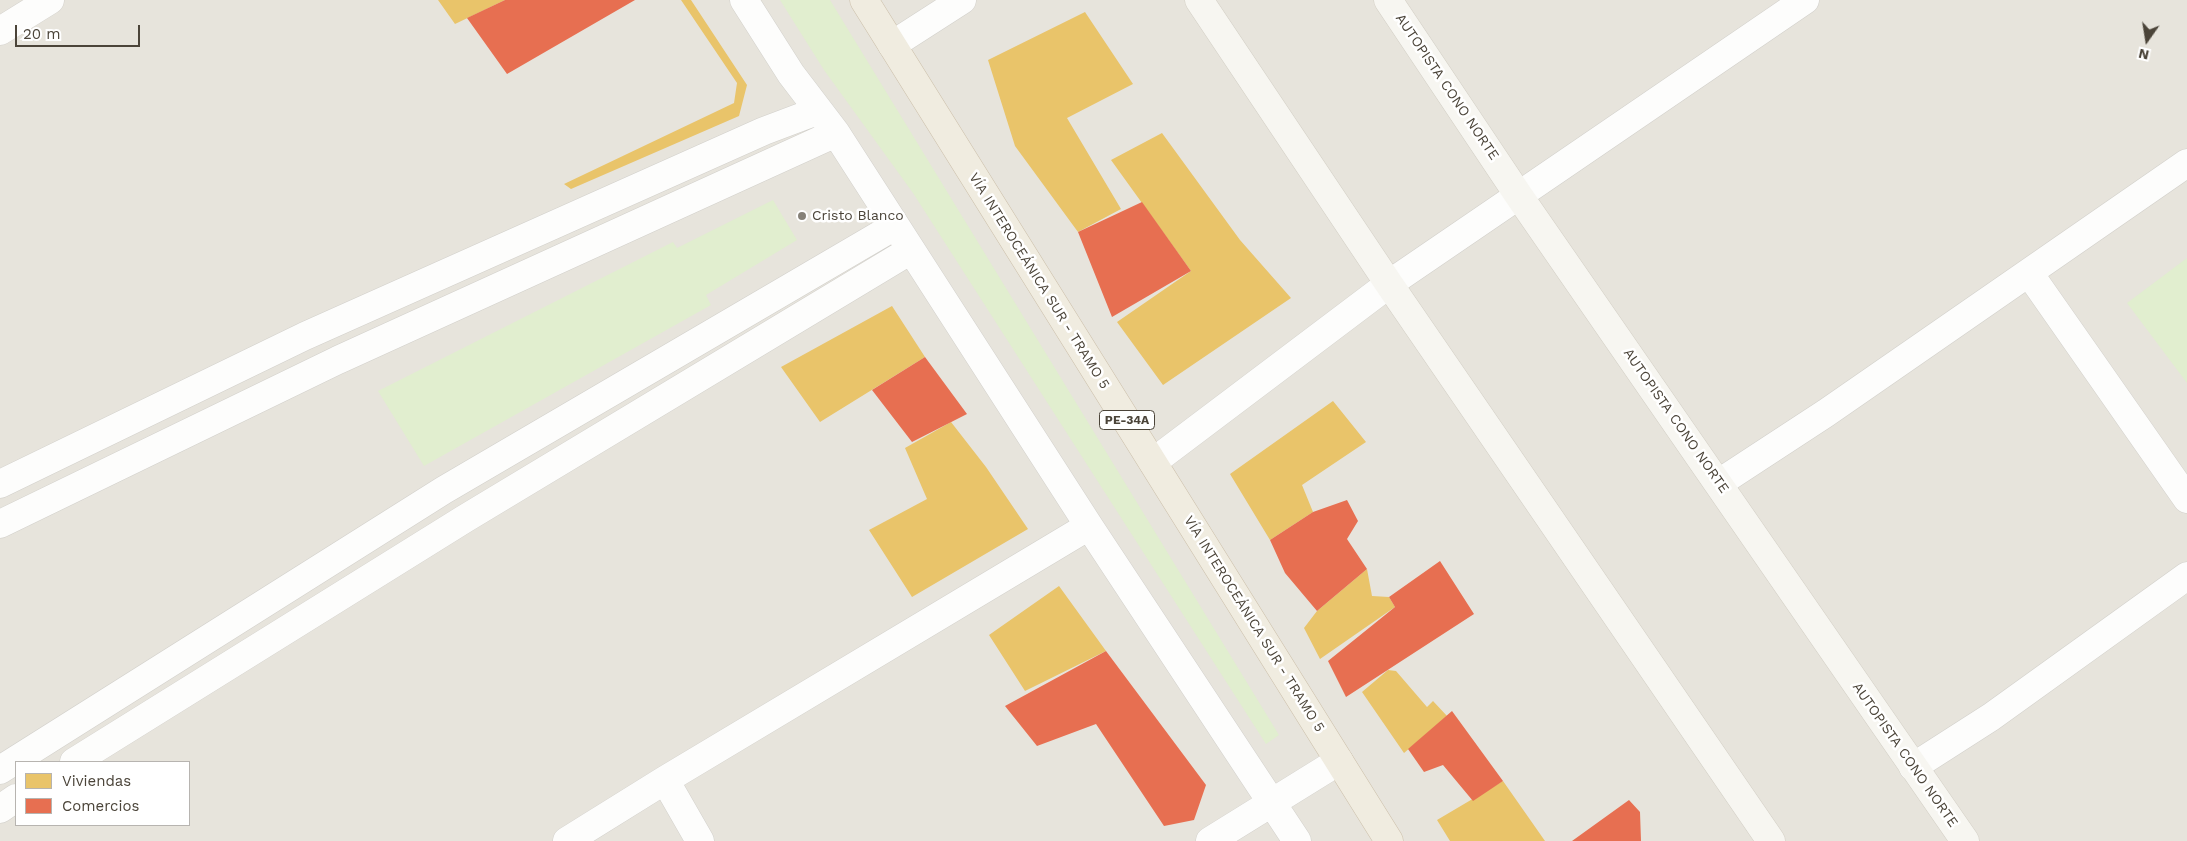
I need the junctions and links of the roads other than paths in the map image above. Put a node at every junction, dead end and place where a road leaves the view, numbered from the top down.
1 (50, 0) edge
2 (744, 0) edge
3 (864, 0) edge
4 (962, 0) edge
5 (1199, 0) edge
6 (1388, 0) edge
7 (1805, 0) edge
8 (0, 31) edge
9 (892, 46) junction
10 (817, 111) junction
11 (836, 133) junction
12 (2187, 163) edge
13 (1519, 196) junction
14 (895, 226) junction
15 (911, 250) junction
16 (2028, 273) junction
17 (1389, 284) junction
18 (1153, 462) junction
19 (1719, 483) junction
20 (0, 484) edge
21 (2187, 499) edge
22 (0, 524) edge
23 (1089, 526) junction
24 (2187, 576) edge
25 (76, 761) edge
26 (1339, 761) junction
27 (1913, 767) junction
28 (0, 770) edge
29 (665, 780) junction
30 (15, 799) edge
31 (1272, 802) junction
32 (0, 809) edge
33 (567, 841) edge
34 (700, 841) edge
35 (1210, 841) edge
36 (1297, 841) edge
37 (1389, 841) edge
38 (1772, 841) edge
39 (1965, 841) edge

1 - 8 street
2 - 10 street
3 - 9 highway, VÍA INTEROCEÁNICA SUR - TRAMO 5 / PE-34A
4 - 9 street
5 - 17 main road
6 - 13 main road, AUTOPISTA CONO NORTE
7 - 13 street
9 - 18 highway, VÍA INTEROCEÁNICA SUR - TRAMO 5 / PE-34A
10 - 11 street
10 - 20 street
11 - 14 street
11 - 22 street
12 - 16 street
13 - 17 street
13 - 19 main road, AUTOPISTA CONO NORTE
14 - 15 street
14 - 28 street
15 - 23 street
15 - 25 street
16 - 19 street
16 - 21 street
17 - 18 street
17 - 38 main road
18 - 26 highway, VÍA INTEROCEÁNICA SUR - TRAMO 5 / PE-34A
19 - 27 main road, AUTOPISTA CONO NORTE
23 - 29 street
23 - 31 street
24 - 27 street
26 - 31 street
26 - 37 highway, VÍA INTEROCEÁNICA SUR - TRAMO 5 / PE-34A
27 - 39 main road, AUTOPISTA CONO NORTE
29 - 33 street
29 - 34 street
30 - 32 street
31 - 35 street
31 - 36 street

